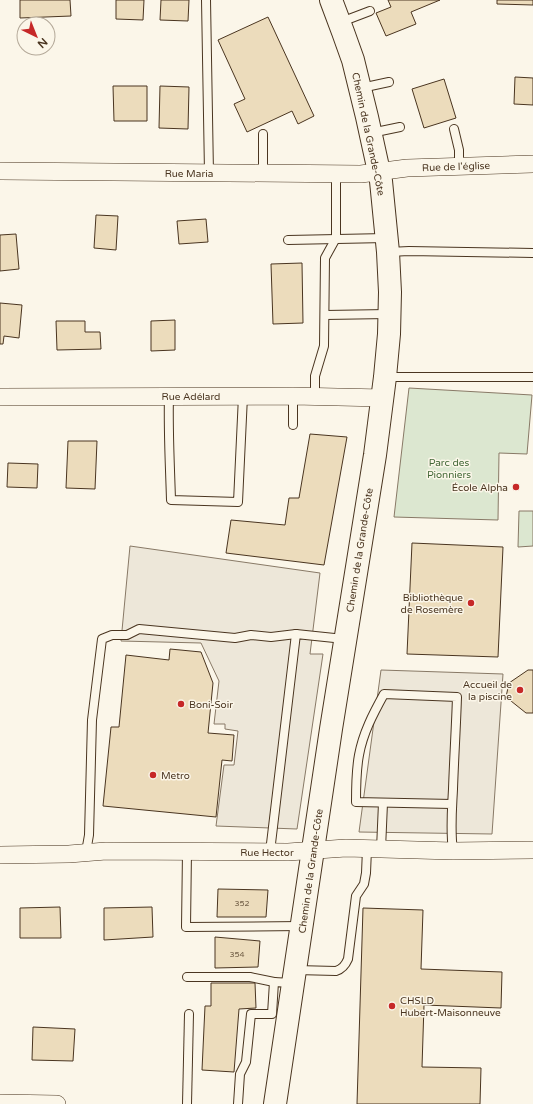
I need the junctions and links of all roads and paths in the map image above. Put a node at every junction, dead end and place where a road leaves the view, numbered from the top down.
1 (206, 0) edge
2 (331, 0) edge
3 (370, 11) dead end
4 (340, 22) junction
5 (389, 82) dead end
6 (360, 88) junction
7 (400, 127) dead end
8 (454, 129) dead end
9 (370, 133) junction
10 (263, 134) dead end
11 (533, 164) edge
12 (459, 166) junction
13 (0, 171) edge
14 (379, 172) junction
15 (209, 173) junction
16 (263, 173) junction
17 (336, 174) junction
18 (336, 238) junction
19 (288, 240) dead end
20 (387, 245) junction
21 (533, 253) edge
22 (390, 314) junction
23 (325, 315) junction
24 (533, 377) edge
25 (384, 387) junction
26 (169, 396) junction
27 (243, 396) junction
28 (293, 396) junction
29 (0, 397) edge
30 (314, 397) junction
31 (293, 425) dead end
32 (296, 634) junction
33 (345, 639) junction
34 (383, 803) junction
35 (452, 804) junction
36 (374, 849) junction
37 (533, 850) edge
38 (187, 851) junction
39 (312, 851) junction
40 (453, 851) junction
41 (86, 852) junction
42 (270, 852) junction
43 (0, 855) edge
44 (302, 926) junction
45 (187, 977) dead end
46 (288, 978) junction
47 (190, 1014) dead end
48 (280, 1015) junction
49 (0, 1103) edge
50 (57, 1104) edge
51 (187, 1104) edge
52 (238, 1104) edge
53 (275, 1104) edge

1 - 15 lane
2 - 4 main road, Chemin de la Grande-Côte
3 - 4 lane
4 - 6 main road, Chemin de la Grande-Côte
5 - 6 lane
6 - 9 main road, Chemin de la Grande-Côte
7 - 9 lane
8 - 12 lane
9 - 14 main road, Chemin de la Grande-Côte
10 - 16 lane
11 - 12 street, Rue de l'église
12 - 14 street, Rue de l'église
13 - 15 street, Rue Maria
14 - 17 street, Rue Maria
14 - 20 main road, Chemin de la Grande-Côte
15 - 16 street, Rue Maria
16 - 17 street, Rue Maria
17 - 18 lane
18 - 19 lane
18 - 20 lane
18 - 23 lane
20 - 21 lane
20 - 22 main road, Chemin de la Grande-Côte
22 - 23 lane
22 - 25 main road, Chemin de la Grande-Côte
23 - 30 lane
24 - 25 lane
25 - 30 street, Rue Adélard
25 - 33 main road, Chemin de la Grande-Côte
26 - 27 street, Rue Adélard
26 - 27 lane
26 - 29 street, Rue Adélard
27 - 28 street, Rue Adélard
28 - 30 street, Rue Adélard
28 - 31 lane
32 - 33 lane
32 - 41 lane
32 - 42 lane
33 - 39 main road, Chemin de la Grande-Côte
34 - 35 lane
34 - 35 lane
34 - 36 lane
35 - 40 lane
36 - 39 street, Rue Hector
36 - 40 street, Rue Hector
36 - 46 lane
37 - 40 street, Rue Hector
38 - 41 street, Rue Hector
38 - 42 street, Rue Hector
38 - 44 lane
39 - 42 street, Rue Hector
39 - 44 main road, Chemin de la Grande-Côte
41 - 43 street, Rue Hector
44 - 46 main road, Chemin de la Grande-Côte
45 - 46 lane
46 - 48 main road, Chemin de la Grande-Côte
47 - 51 lane
48 - 52 lane
48 - 53 main road, Chemin de la Grande-Côte
49 - 50 street

